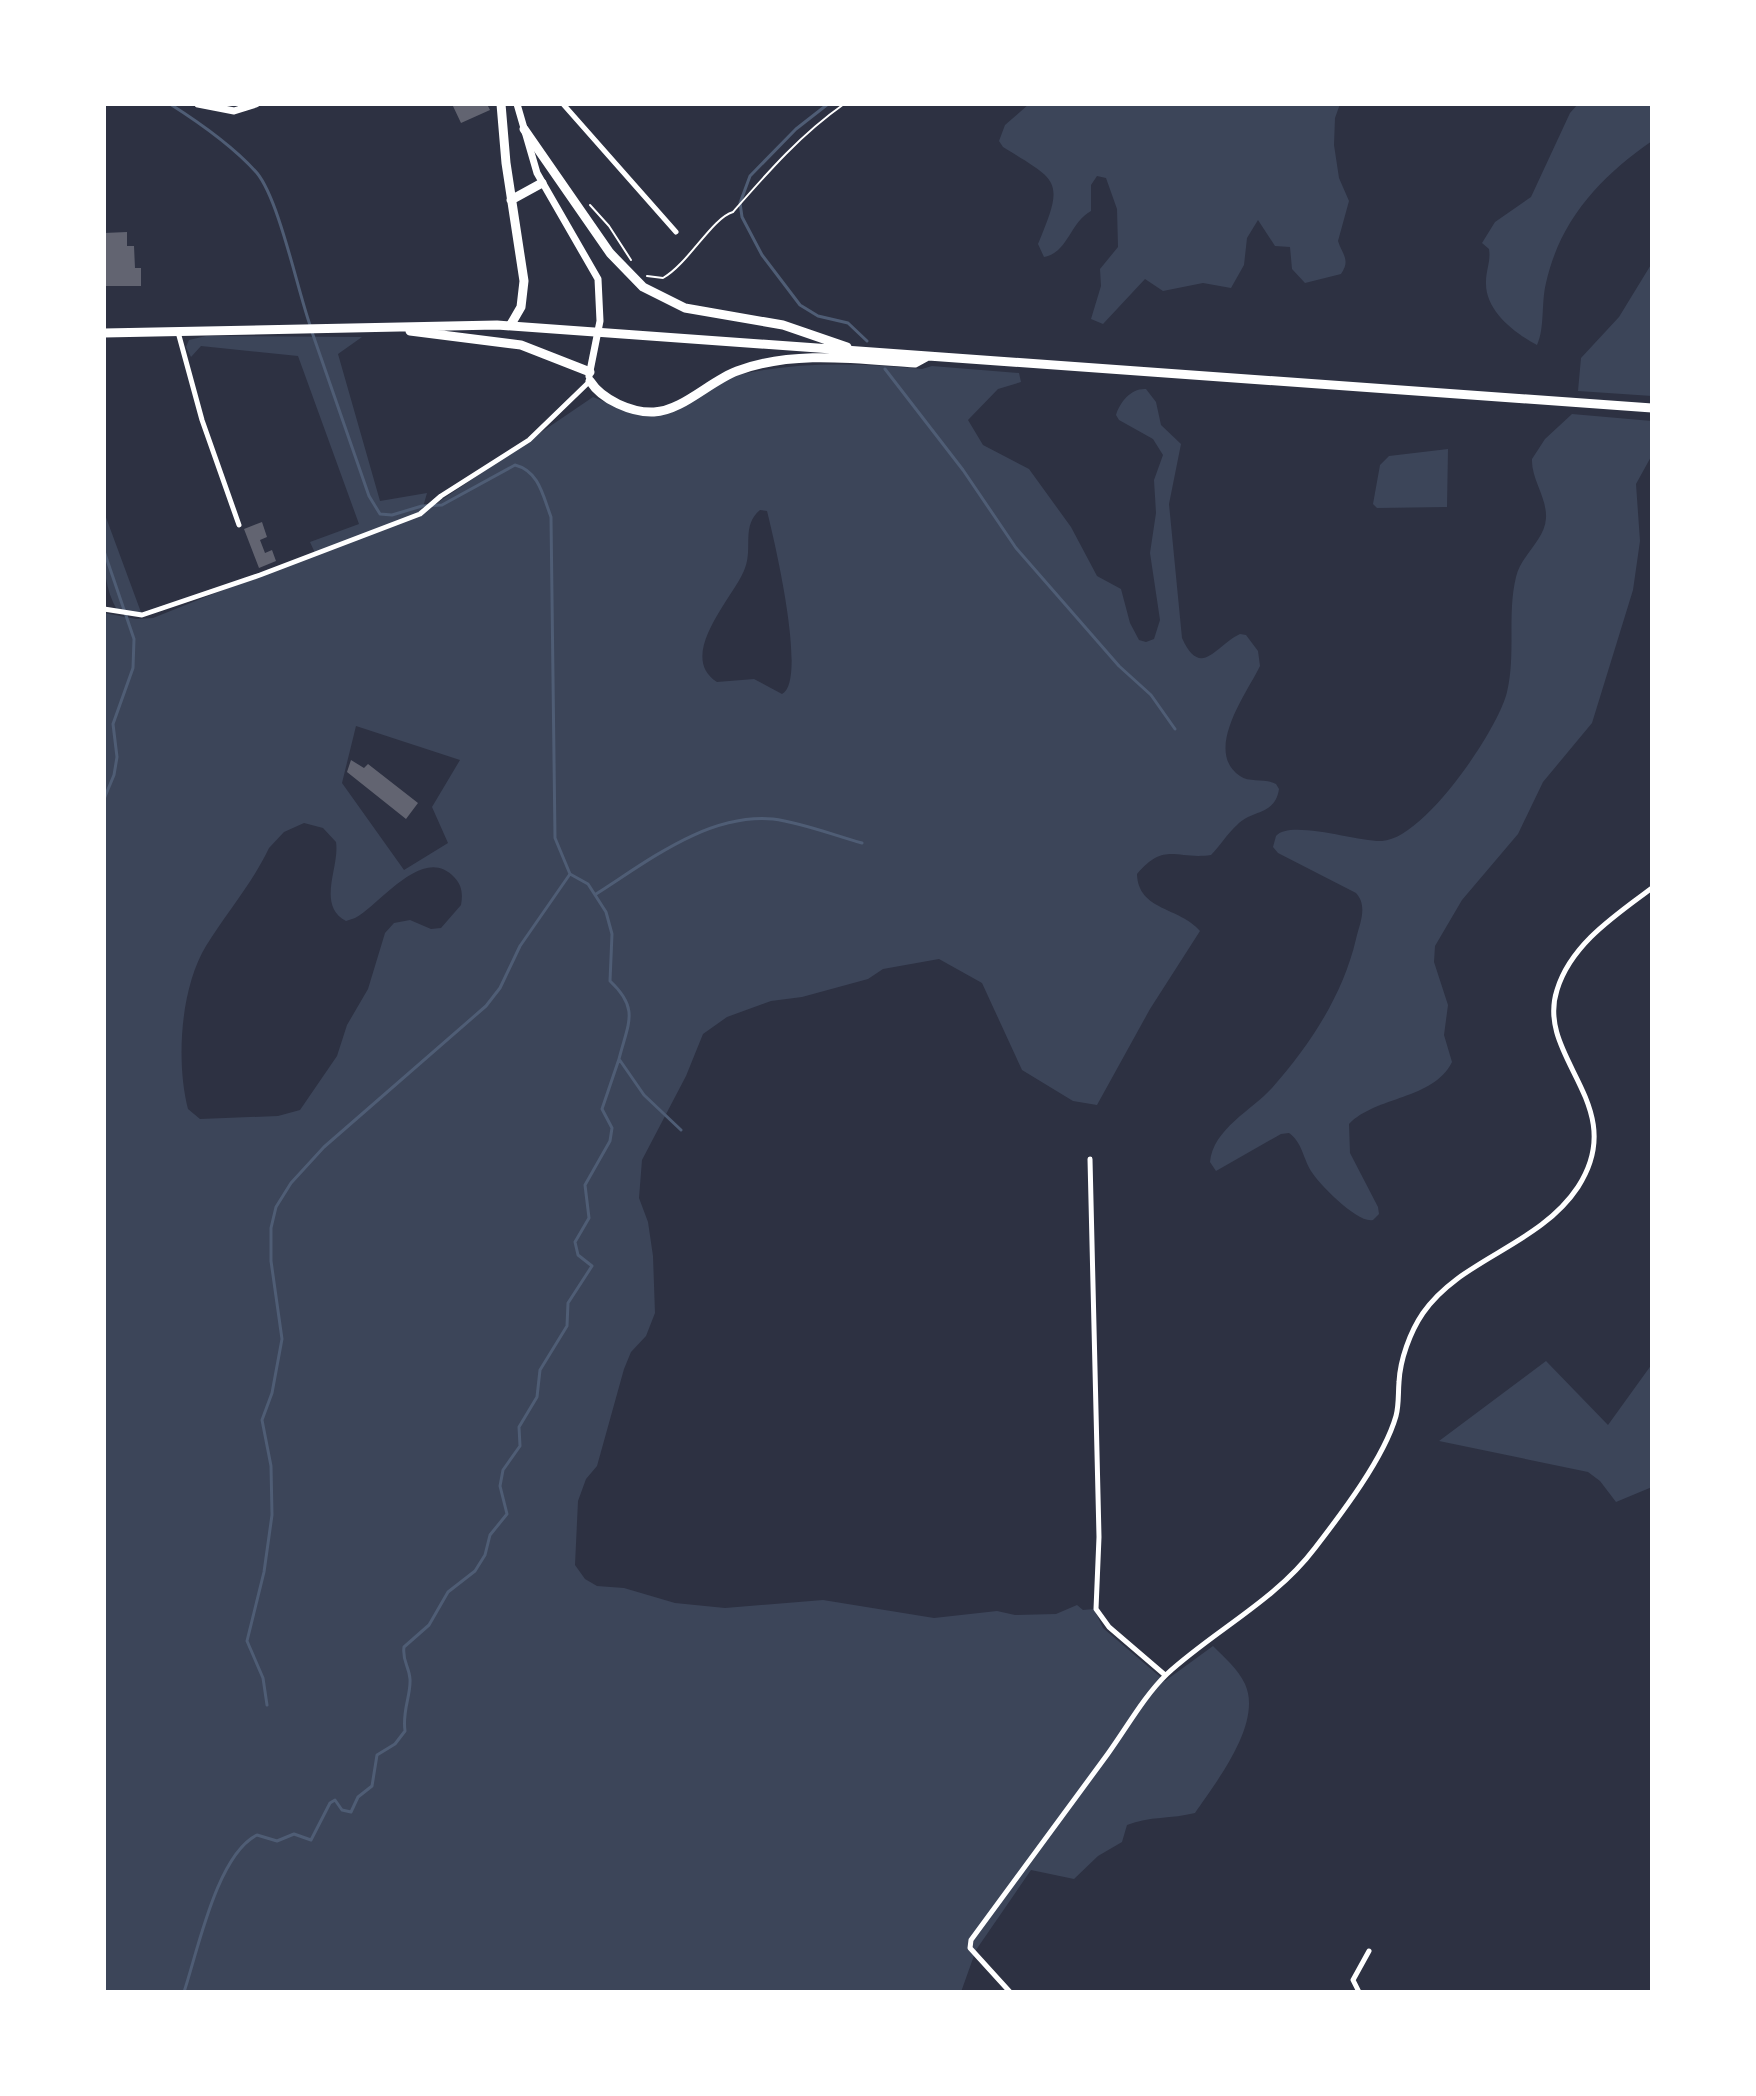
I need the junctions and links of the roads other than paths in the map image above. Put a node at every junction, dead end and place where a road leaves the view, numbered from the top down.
1 (198, 104) edge
2 (256, 104) edge
3 (501, 104) edge
4 (563, 104) edge
5 (518, 105) edge
6 (524, 129) junction
7 (542, 183) junction
8 (511, 200) junction
9 (676, 232) dead end
10 (339, 326) junction
11 (510, 326) junction
12 (177, 331) junction
13 (104, 333) edge
14 (599, 333) junction
15 (865, 352) junction
16 (926, 357) junction
17 (590, 376) junction
18 (1652, 408) edge
19 (239, 525) dead end
20 (104, 609) edge
21 (1652, 888) edge
22 (1090, 1159) dead end
23 (1166, 1675) junction
24 (1369, 1951) dead end
25 (1010, 1992) edge
26 (1359, 1992) edge

1 - 2 street
3 - 8 main road
4 - 9 street
5 - 6 street
6 - 7 street
6 - 15 main road
7 - 8 main road
7 - 14 street
8 - 11 main road
10 - 11 main road
10 - 12 main road
10 - 17 main road
11 - 14 main road
12 - 13 main road
12 - 19 street
14 - 15 main road
14 - 17 street
15 - 16 main road
16 - 17 main road
16 - 18 main road
17 - 20 street
21 - 23 street
22 - 23 street
23 - 25 street
24 - 26 street

